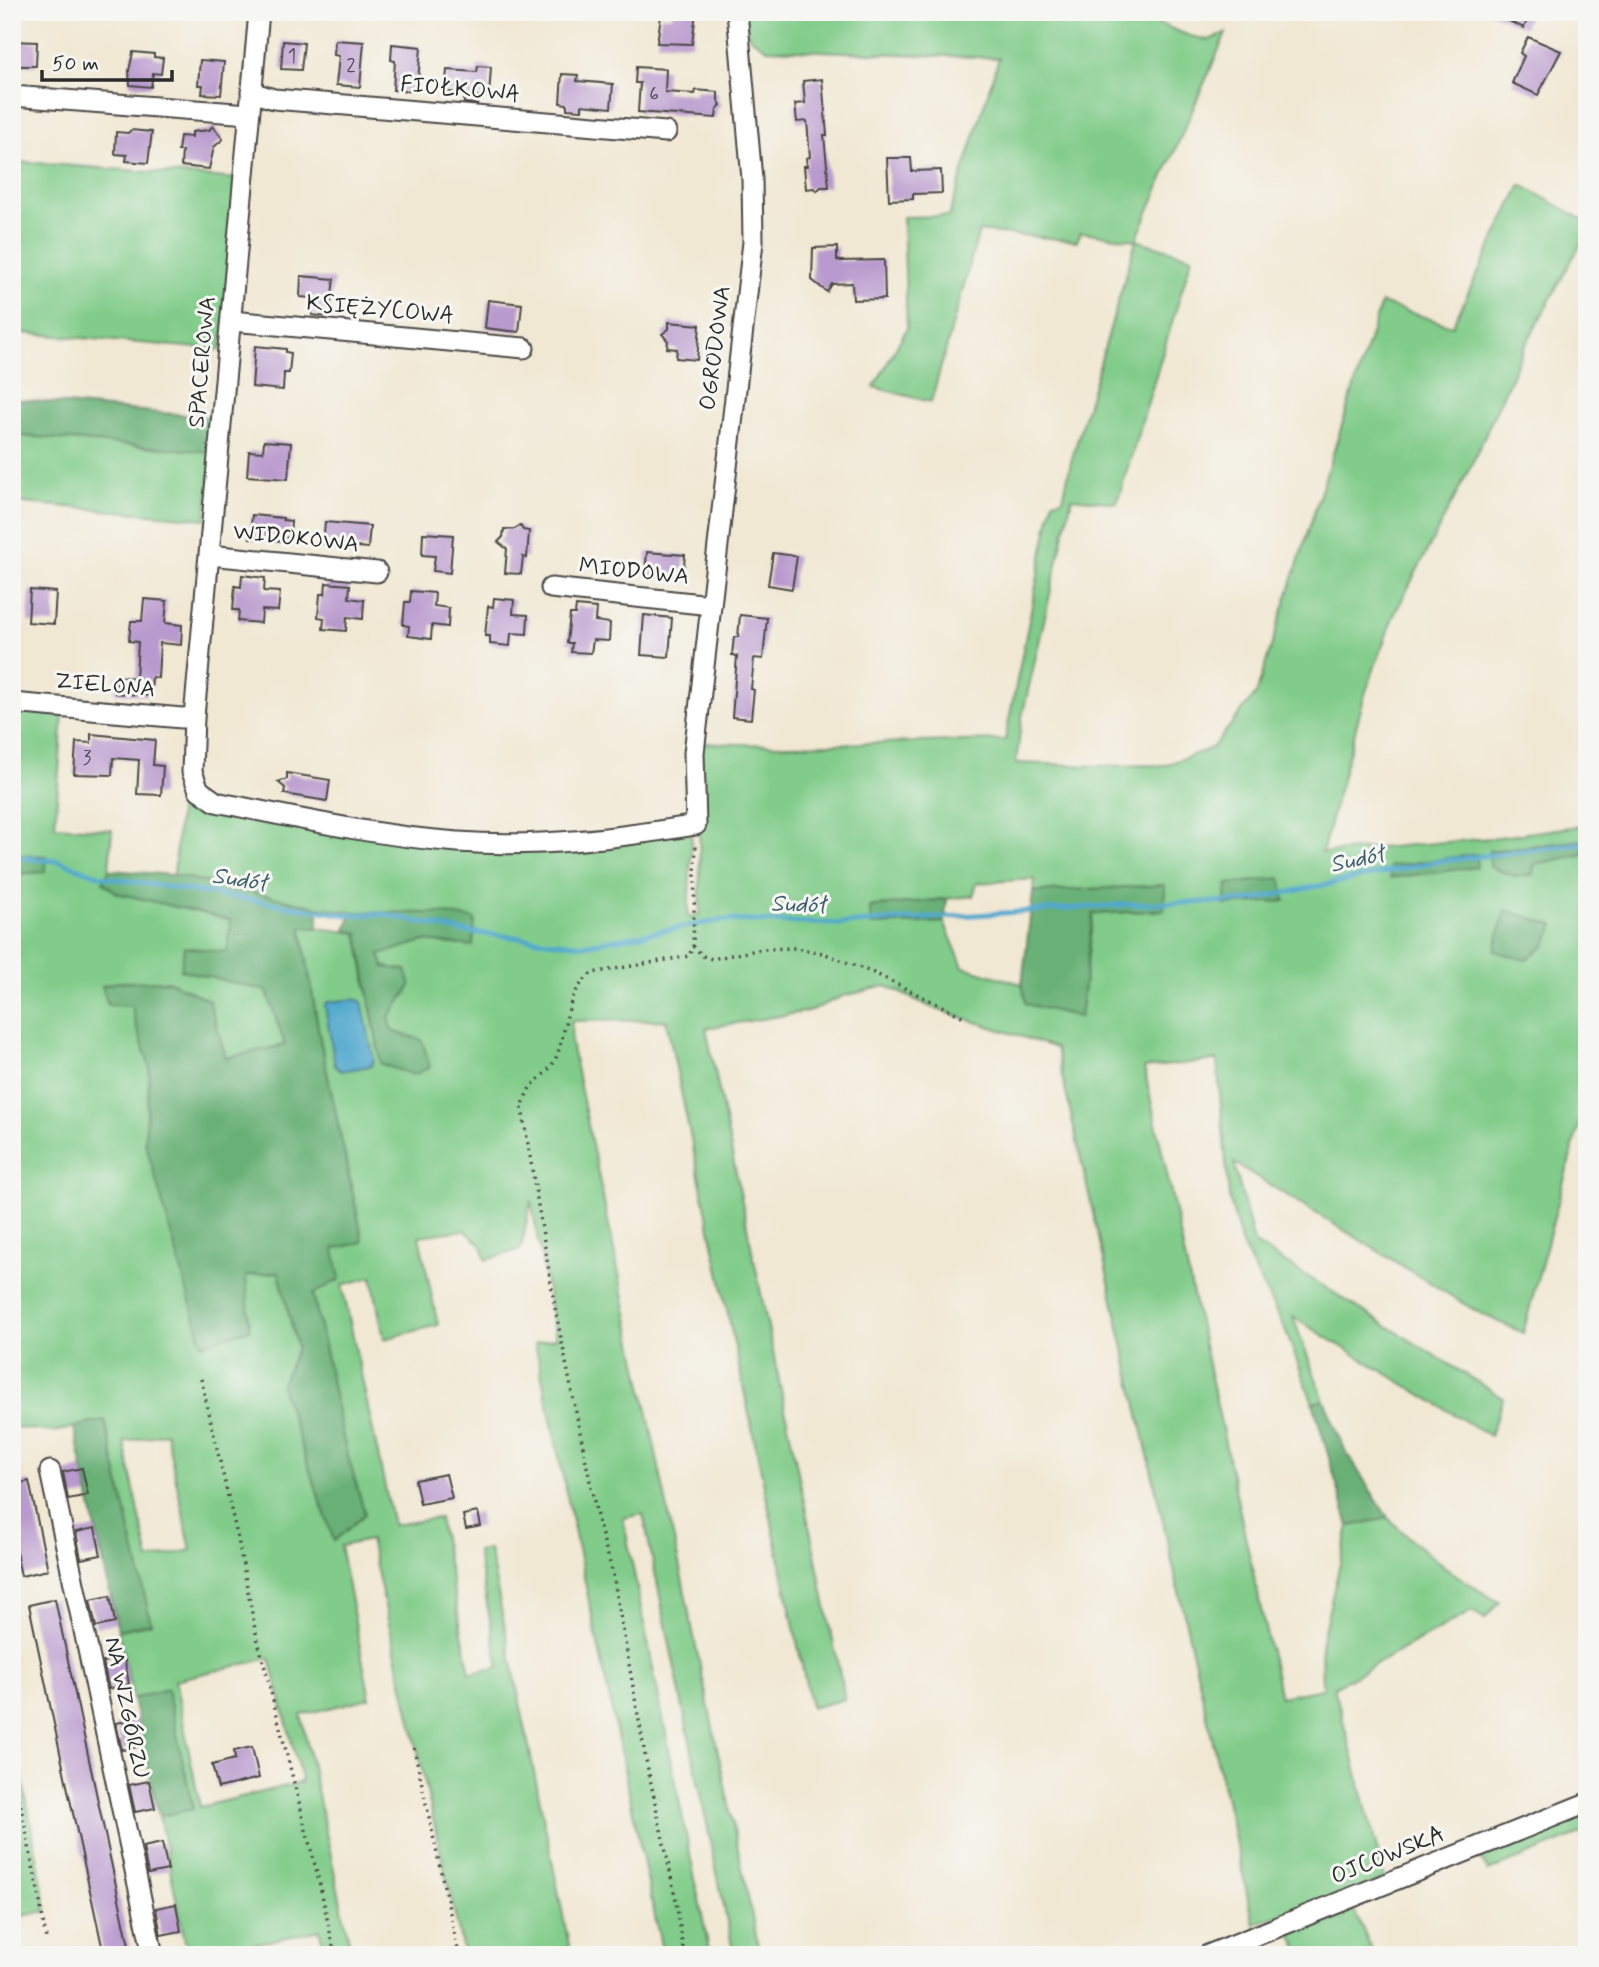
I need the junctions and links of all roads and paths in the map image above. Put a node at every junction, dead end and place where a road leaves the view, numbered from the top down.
1 (259, 12) edge
2 (737, 12) edge
3 (251, 92) junction
4 (12, 96) edge
5 (250, 114) junction
6 (666, 132) dead end
7 (232, 321) junction
8 (524, 348) dead end
9 (210, 555) junction
10 (377, 572) dead end
11 (551, 588) dead end
12 (710, 605) junction
13 (12, 703) edge
14 (194, 717) junction
15 (696, 825) junction
16 (693, 946) junction
17 (966, 1018) dead end
18 (201, 1379) dead end
19 (50, 1472) dead end
20 (414, 1748) dead end
21 (12, 1763) edge
22 (1587, 1803) edge
23 (46, 1939) dead end
24 (153, 1955) edge
25 (335, 1955) edge
26 (459, 1955) edge
27 (684, 1955) edge
28 (1208, 1955) edge

1 - 3 street, SPACEROWA
2 - 12 street, OGRODOWA
3 - 5 street, SPACEROWA
3 - 6 street, FIOŁKOWA
4 - 5 street
5 - 7 street, SPACEROWA
7 - 8 street, KSIĘŻYCOWA
7 - 9 street, SPACEROWA
9 - 10 street, WIDOKOWA
9 - 14 street, SPACEROWA
11 - 12 street, MIODOWA
12 - 15 street, OGRODOWA
13 - 14 street, ZIELONA
14 - 15 street, SPACEROWA
15 - 16 path
16 - 17 path
16 - 27 path
18 - 25 path
19 - 24 street, NA WZGÓRZU
20 - 26 path
21 - 23 path
22 - 28 street, OJCOWSKA

